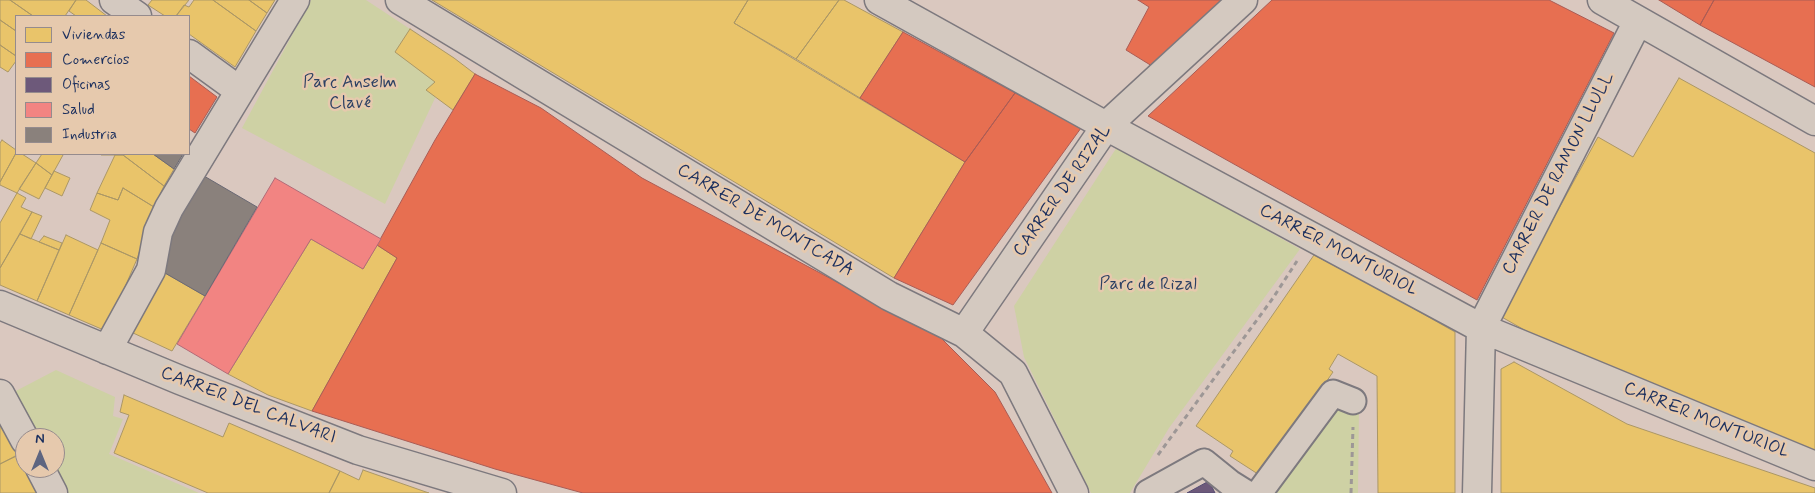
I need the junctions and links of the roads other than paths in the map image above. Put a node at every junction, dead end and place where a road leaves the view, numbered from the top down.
1 (114, 0) edge
2 (295, 0) edge
3 (400, 0) edge
4 (879, 0) edge
5 (1243, 0) edge
6 (1602, 0) edge
7 (136, 15) edge
8 (1638, 21) junction
9 (190, 55) edge
10 (240, 91) junction
11 (1815, 121) edge
12 (1106, 126) junction
13 (0, 305) edge
14 (1481, 328) junction
15 (964, 333) junction
16 (107, 350) junction
17 (0, 394) edge
18 (1354, 401) road end
19 (18, 428) edge
20 (1815, 466) edge
21 (45, 478) edge
22 (53, 493) edge
23 (502, 493) edge
24 (1074, 493) edge
25 (1148, 493) edge
26 (1246, 493) edge
27 (1259, 493) edge
28 (1478, 493) edge

1 - 7 street
2 - 10 street
3 - 15 street, CARRER DE MONTCADA
4 - 12 street, CARRER MONTURIOL
5 - 12 street, CARRER DE RIZAL
6 - 8 street
8 - 11 street
8 - 14 street, CARRER DE RAMON LLULL
9 - 10 street
10 - 16 street
12 - 14 street, CARRER MONTURIOL
12 - 15 street, CARRER DE RIZAL
13 - 16 street, CARRER DEL CALVARI
14 - 20 street, CARRER MONTURIOL
14 - 28 street
15 - 24 street, CARRER DE MONTCADA
16 - 23 street, CARRER DEL CALVARI
17 - 19 street
18 - 27 street
21 - 22 street
25 - 26 street

